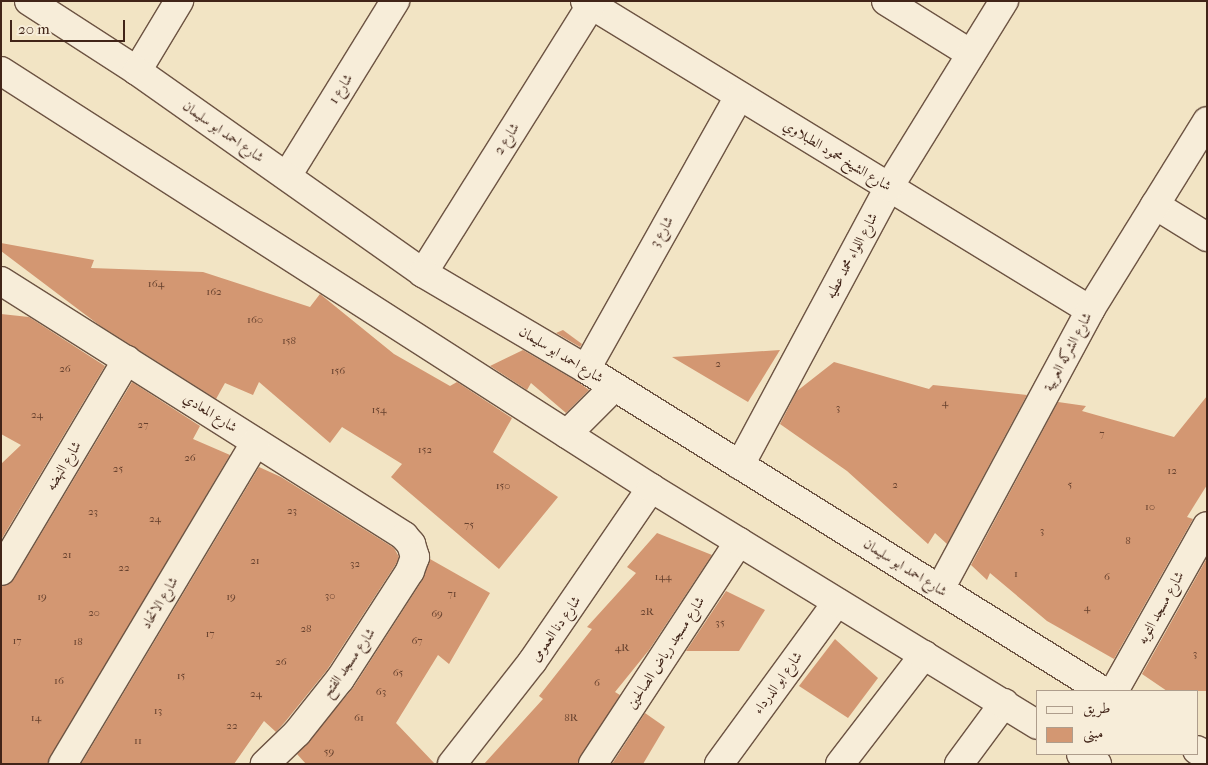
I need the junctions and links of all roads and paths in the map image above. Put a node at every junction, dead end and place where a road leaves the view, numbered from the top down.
1 (29, 1) edge
2 (179, 1) edge
3 (395, 1) edge
4 (886, 1) edge
5 (1004, 1) edge
6 (588, 3) edge
7 (971, 54) junction
8 (1, 71) edge
9 (136, 71) junction
10 (739, 96) junction
11 (1207, 122) edge
12 (287, 176) junction
13 (889, 187) junction
14 (1155, 205) junction
15 (1207, 237) edge
16 (423, 272) junction
17 (1, 281) edge
18 (1090, 310) junction
19 (128, 360) junction
20 (586, 369) junction
21 (614, 387) junction
22 (567, 434) junction
23 (256, 442) junction
24 (740, 465) junction
25 (651, 488) junction
26 (1207, 526) edge
27 (739, 542) junction
28 (414, 550) joint
29 (1, 571) edge
30 (940, 589) junction
31 (837, 602) junction
32 (924, 655) junction
33 (1101, 690) edge
34 (1115, 690) edge
35 (1004, 703) junction
36 (1036, 724) edge
37 (1083, 755) edge
38 (1108, 755) edge
39 (462, 760) edge
40 (63, 764) edge
41 (265, 764) edge
42 (593, 764) edge
43 (719, 764) edge
44 (840, 764) edge
45 (960, 764) edge
46 (1098, 764) edge

1 - 9 street, شارع احمد ابو سليمان
2 - 9 street
3 - 12 street, شارع 1
4 - 7 street
5 - 7 street, شارع اللواء محمد عطيه
6 - 10 street, شارع الشيخ محمود الطبلاوي
6 - 16 street, شارع 2
7 - 13 street, شارع اللواء محمد عطيه
8 - 22 street
9 - 12 street, شارع احمد ابو سليمان
10 - 13 street, شارع الشيخ محمود الطبلاوي
10 - 20 street, شارع 3
11 - 14 street, شارع الشركه العربية
12 - 16 street, شارع احمد ابو سليمان
13 - 18 street, شارع الشيخ محمود الطبلاوي
13 - 24 street, شارع اللواء محمد عطيه
14 - 15 street
14 - 18 street, شارع الشركه العربية
16 - 20 street, شارع احمد ابو سليمان
17 - 19 street, شارع المعادي
18 - 30 street, شارع الشركه العربية
19 - 23 street, شارع المعادي
19 - 29 street, شارع النهضه
20 - 21 street, شارع احمد ابو سليمان
21 - 22 street
21 - 24 street, شارع احمد ابو سليمان
22 - 25 street
23 - 28 street, شارع المعادي
23 - 40 street, شارع الاتحاد
24 - 30 street, شارع احمد ابو سليمان
25 - 27 street
25 - 39 street, شارع دنا العمومى
26 - 34 street, شارع مسجد التوبه
27 - 31 street
27 - 42 street, شارع مسجد رياض الصالحين
28 - 41 street, شارع مسجد الفتح
30 - 33 street, شارع احمد ابو سليمان
31 - 32 street
31 - 43 street, شارع ابو الدرداء
32 - 35 street
32 - 44 street
35 - 36 street
35 - 45 street
37 - 46 street
38 - 46 street

